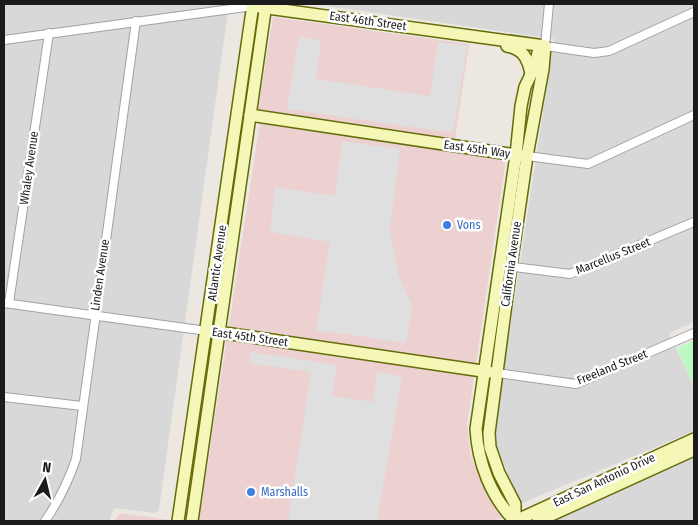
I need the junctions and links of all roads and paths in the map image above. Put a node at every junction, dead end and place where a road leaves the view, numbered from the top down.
1 (549, 4) edge
2 (253, 5) edge
3 (266, 5) edge
4 (284, 6) edge
5 (694, 12) edge
6 (136, 21) junction
7 (48, 33) junction
8 (495, 39) junction
9 (4, 40) edge
10 (542, 45) junction
11 (531, 74) junction
12 (250, 115) junction
13 (694, 115) edge
14 (521, 155) junction
15 (694, 222) edge
16 (505, 265) junction
17 (6, 303) edge
18 (95, 315) junction
19 (212, 331) junction
20 (694, 332) edge
21 (483, 371) junction
22 (496, 373) junction
23 (4, 397) edge
24 (82, 406) junction
25 (694, 439) edge
26 (694, 450) edge
27 (45, 521) edge
28 (178, 521) edge
29 (192, 521) edge
30 (515, 521) edge
31 (538, 521) edge

1 - 10 street, California Avenue
2 - 3 street, East 46th Street
2 - 6 street, East 46th Street
2 - 19 street, Atlantic Avenue
3 - 4 street, East 46th Street
3 - 12 street, Atlantic Avenue
4 - 8 street, East 46th Street
5 - 10 street, East 46th Street
6 - 7 street, East 46th Street
6 - 18 street, Linden Avenue
7 - 9 street, East 46th Street
7 - 17 street, Whaley Avenue
8 - 10 street, East 46th Street
8 - 11 street
10 - 11 street, California Avenue
10 - 14 street, California Avenue
11 - 14 street, California Avenue
12 - 14 street, East 45th Way
12 - 19 street, Atlantic Avenue
13 - 14 street, East 45th Way
14 - 16 street, California Avenue
15 - 16 street, Marcellus Street
16 - 21 street, California Avenue
16 - 22 street, California Avenue
17 - 18 street, East 45th Street
18 - 19 street, East 45th Street
18 - 24 street, Linden Avenue
19 - 21 street, East 45th Street
19 - 28 street, Atlantic Avenue
19 - 29 street, Atlantic Avenue
20 - 22 street, Freeland Street
21 - 22 street, East 45th Street
21 - 30 street, California Avenue
22 - 30 street, California Avenue
23 - 24 street
24 - 27 street, Linden Avenue
25 - 30 street, East San Antonio Drive
26 - 31 street, East San Antonio Drive

